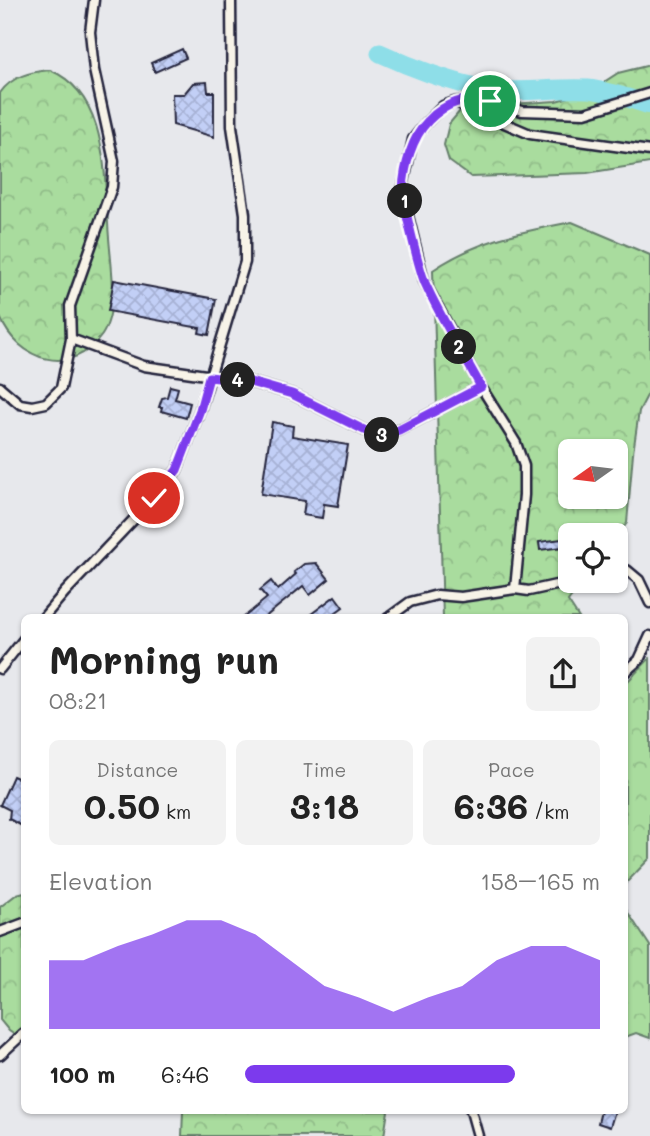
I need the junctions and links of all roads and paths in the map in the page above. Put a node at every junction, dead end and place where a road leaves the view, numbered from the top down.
1 (94, 0) edge
2 (231, 0) edge
3 (650, 93) edge
4 (455, 102) junction
5 (650, 151) edge
6 (71, 339) junction
7 (209, 377) junction
8 (0, 387) edge
9 (481, 387) junction
10 (628, 571) edge
11 (558, 584) edge
12 (514, 589) junction
13 (650, 603) edge
14 (47, 614) edge
15 (394, 614) edge
16 (650, 636) edge
17 (21, 643) edge
18 (0, 669) edge
19 (628, 669) edge
20 (21, 924) edge
21 (0, 932) edge
22 (21, 1036) edge
23 (0, 1055) edge
24 (472, 1114) edge
25 (478, 1136) edge

1 - 6 street
2 - 7 street
3 - 4 street
4 - 5 street
4 - 9 street
6 - 7 street
6 - 8 street
7 - 9 street
7 - 14 street
9 - 12 street
10 - 13 street
11 - 12 street
12 - 15 street
16 - 19 street
17 - 18 street
20 - 21 street
22 - 23 street
24 - 25 street

